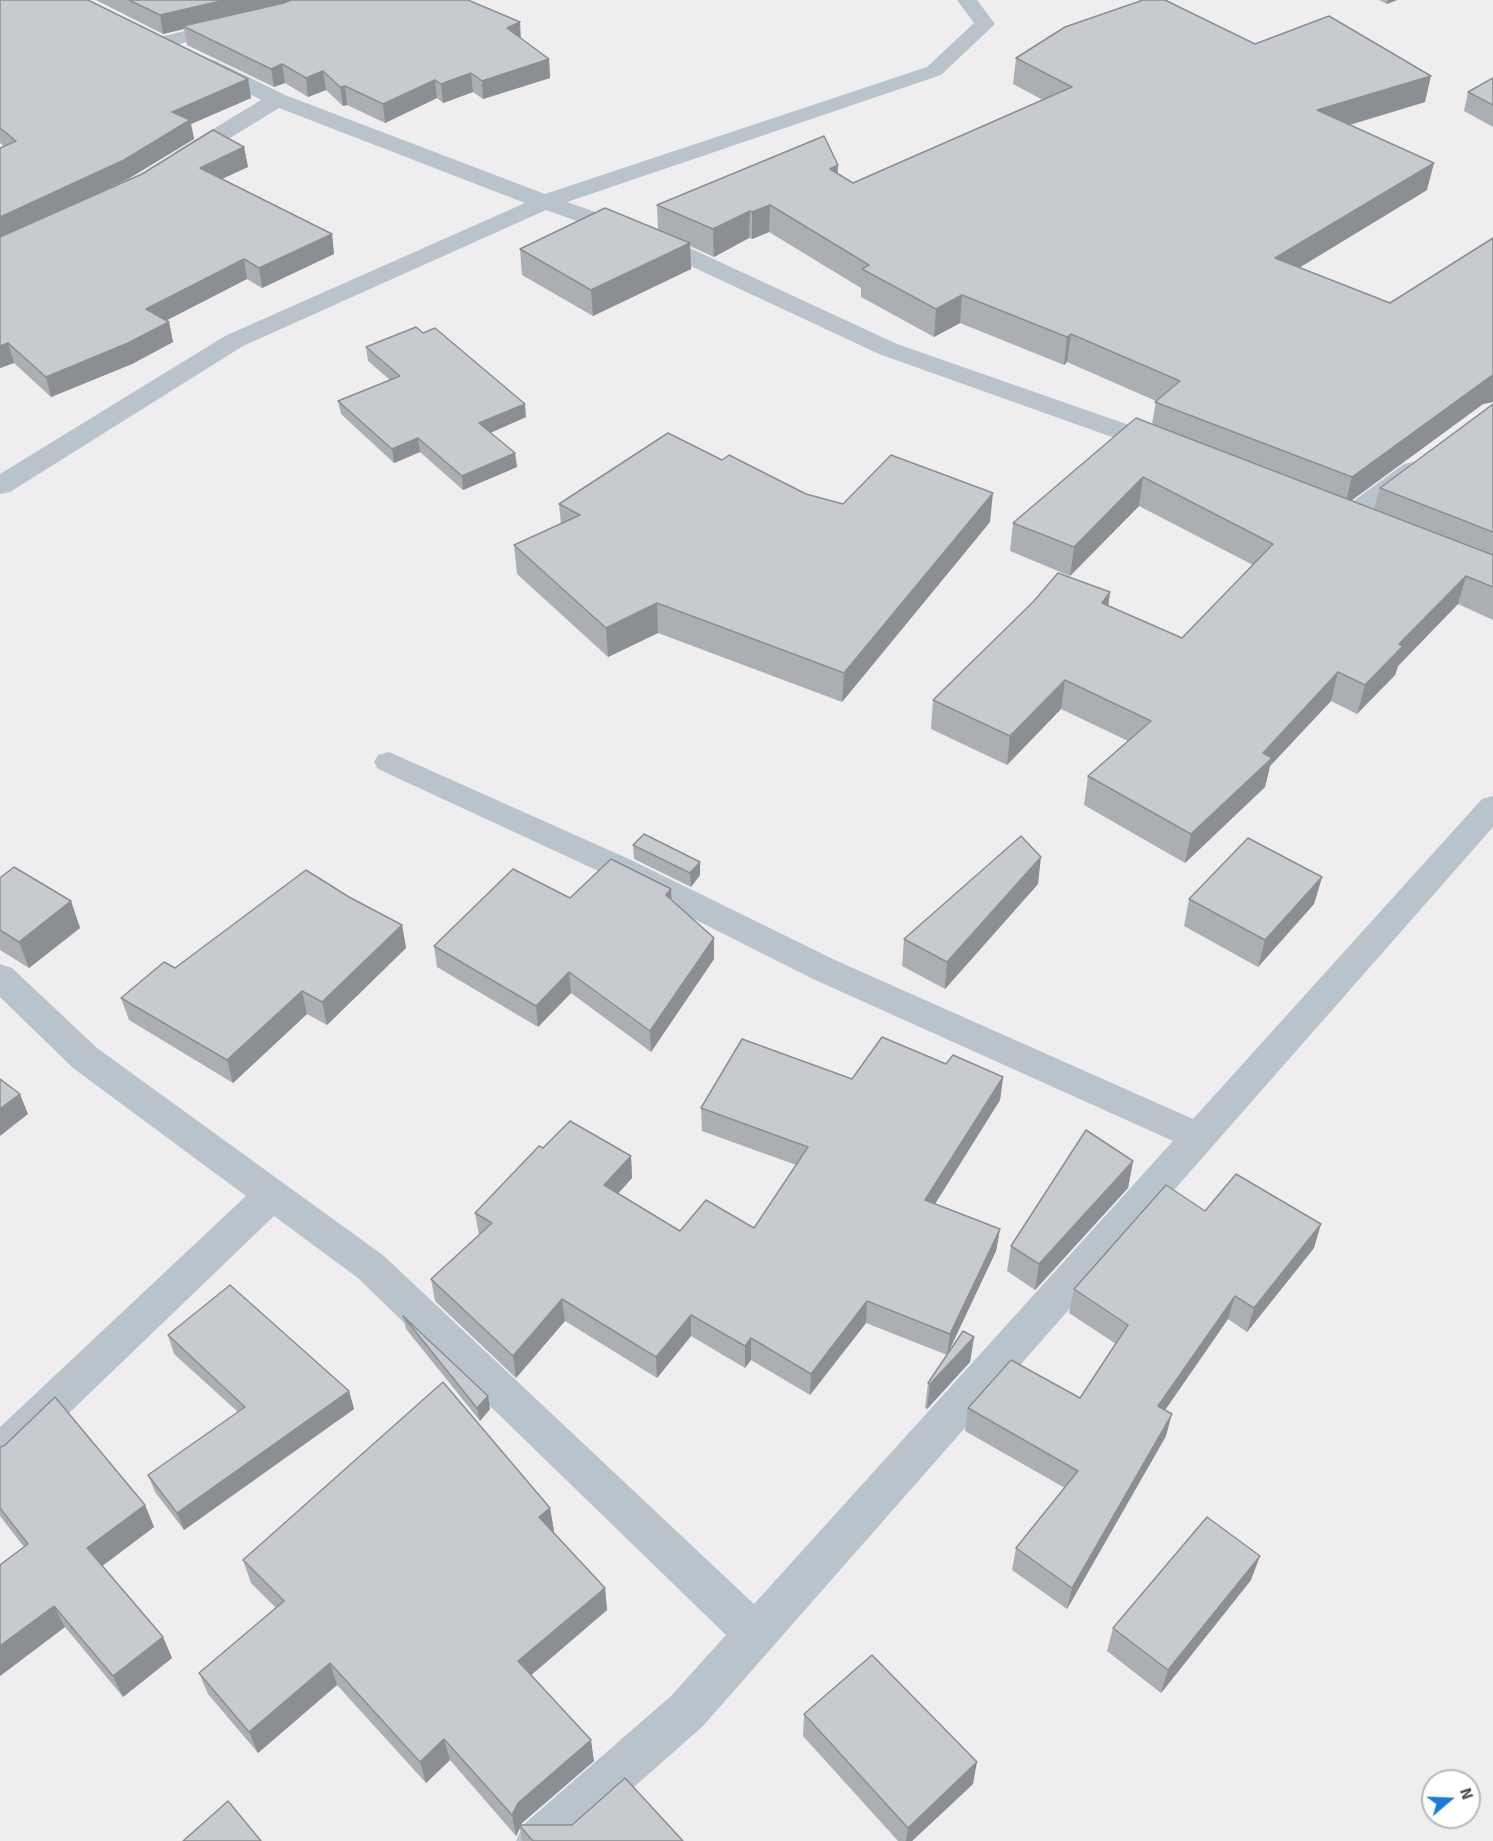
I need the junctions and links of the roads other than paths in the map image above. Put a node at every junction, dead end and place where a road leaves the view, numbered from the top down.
1 (967, 0) edge
2 (247, 22) edge
3 (277, 100) junction
4 (166, 168) edge
5 (545, 202) junction
6 (1184, 453) edge
7 (1429, 458) edge
8 (0, 486) edge
9 (1347, 519) edge
10 (389, 762) dead end
11 (1493, 807) edge
12 (0, 977) edge
13 (1198, 1137) junction
14 (272, 1195) junction
15 (0, 1453) edge
16 (755, 1634) junction
17 (539, 1841) edge

1 - 5 street
2 - 3 street
3 - 4 street
3 - 5 street
5 - 6 street
5 - 8 street
7 - 9 street
10 - 13 street
11 - 13 street
12 - 14 street
13 - 16 street
14 - 15 street
14 - 16 street
16 - 17 street

